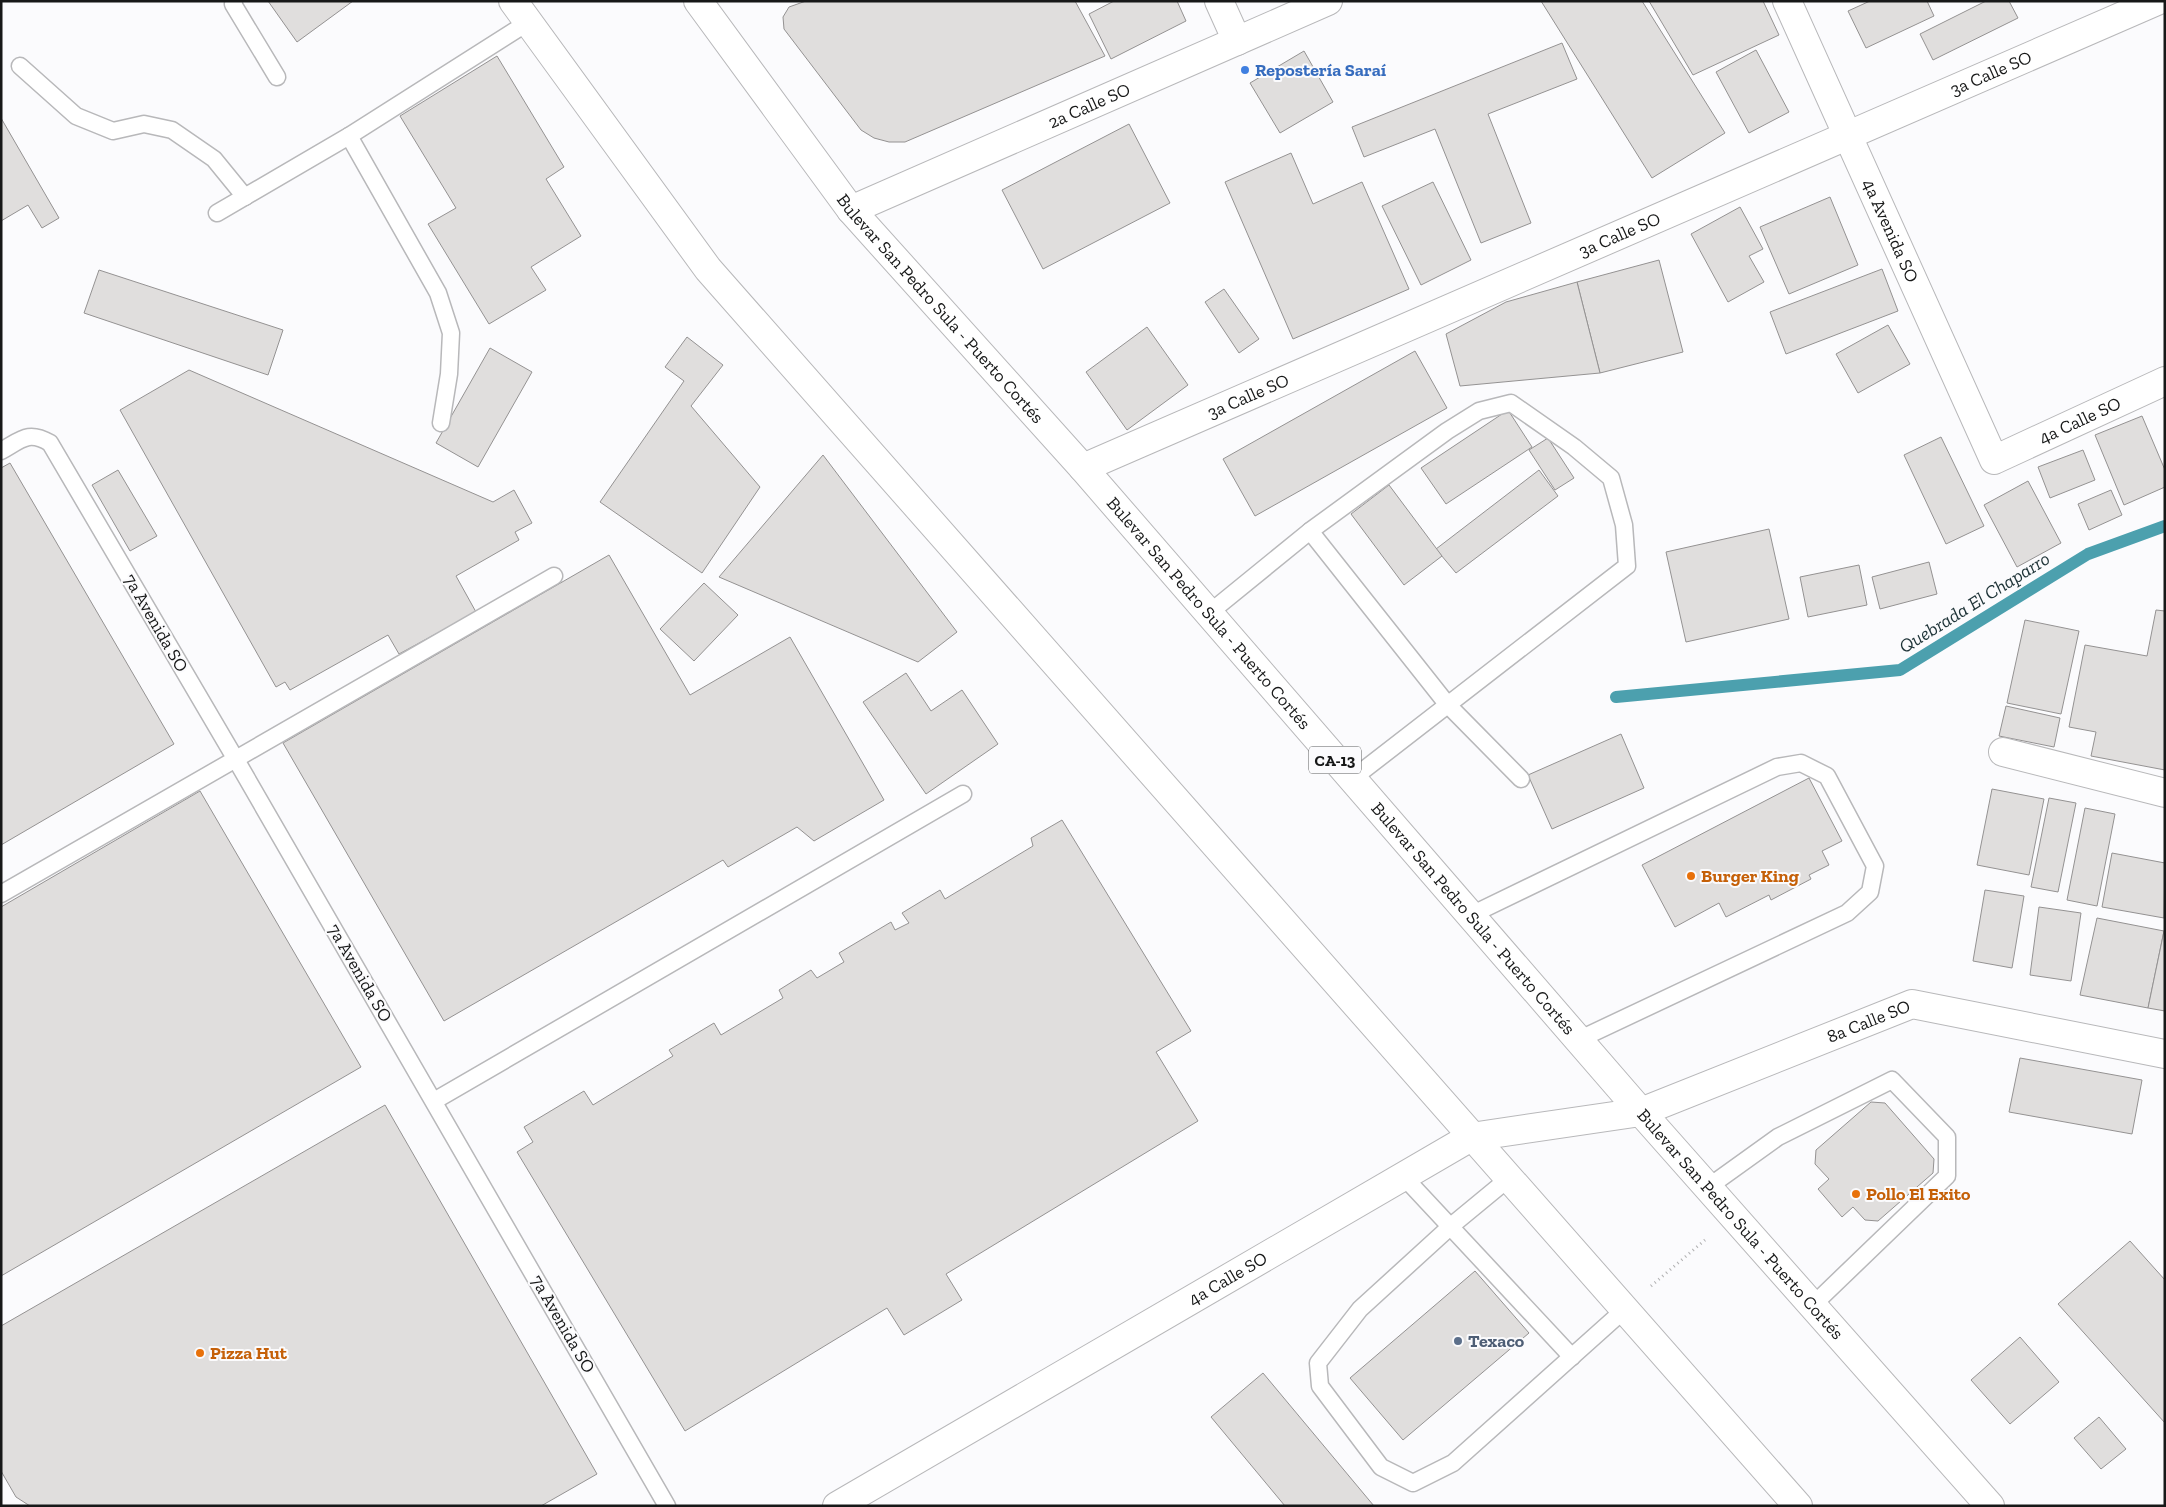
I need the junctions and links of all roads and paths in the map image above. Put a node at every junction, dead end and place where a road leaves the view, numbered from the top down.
1 (234, 1) edge
2 (698, 1) edge
3 (1218, 1) edge
4 (1328, 1) edge
5 (1786, 1) edge
6 (2157, 1) edge
7 (520, 12) edge
8 (1237, 41) junction
9 (20, 66) dead end
10 (278, 77) dead end
11 (349, 136) junction
12 (1846, 136) junction
13 (245, 197) junction
14 (850, 210) junction
15 (217, 213) dead end
16 (2165, 381) edge
17 (442, 423) dead end
18 (1, 451) edge
19 (1994, 460) joint
20 (1083, 468) junction
21 (1310, 531) junction
22 (554, 576) dead end
23 (1208, 614) junction
24 (1447, 704) junction
25 (2003, 752) dead end
26 (235, 758) junction
27 (1521, 779) dead end
28 (1352, 780) junction
29 (2165, 793) edge
30 (963, 794) dead end
31 (1, 894) edge
32 (1469, 916) junction
33 (1578, 1040) junction
34 (2165, 1054) edge
35 (434, 1101) junction
36 (1641, 1112) junction
37 (1471, 1137) junction
38 (1404, 1177) junction
39 (1508, 1179) junction
40 (1707, 1188) junction
41 (1732, 1217) junction
42 (1451, 1226) junction
43 (1812, 1306) junction
44 (1624, 1310) junction
45 (1572, 1357) junction
46 (667, 1506) edge
47 (837, 1506) edge
48 (1798, 1506) edge
49 (1990, 1506) edge

1 - 10 lane
2 - 14 main road, Bulevar San Pedro Sula - Puerto Cortés / CA-13
3 - 8 main road
4 - 8 main road, 2a Calle SO
5 - 12 main road, 4a Avenida SO
6 - 12 main road, 3a Calle SO
7 - 11 lane
7 - 37 main road
8 - 14 main road, 2a Calle SO
9 - 13 lane
11 - 13 lane
11 - 17 lane
12 - 19 main road, 4a Avenida SO
12 - 20 main road, 3a Calle SO
13 - 15 lane
14 - 20 main road, Bulevar San Pedro Sula - Puerto Cortés / CA-13
16 - 19 main road, 4a Calle SO
18 - 26 lane, 7a Avenida SO
20 - 23 main road, Bulevar San Pedro Sula - Puerto Cortés / CA-13
21 - 23 lane
21 - 24 lane
21 - 24 lane
22 - 26 lane
23 - 28 main road, Bulevar San Pedro Sula - Puerto Cortés / CA-13
24 - 27 lane
24 - 28 lane
25 - 29 main road
26 - 31 lane
26 - 35 lane, 7a Avenida SO
28 - 32 main road, Bulevar San Pedro Sula - Puerto Cortés / CA-13
30 - 35 lane
32 - 33 main road, Bulevar San Pedro Sula - Puerto Cortés / CA-13
32 - 33 lane
33 - 36 main road, Bulevar San Pedro Sula - Puerto Cortés / CA-13
34 - 36 main road, 8a Calle SO
35 - 46 lane, 7a Avenida SO
36 - 37 main road, 4a Calle SO
36 - 40 main road, Bulevar San Pedro Sula - Puerto Cortés / CA-13
37 - 38 main road, 4a Calle SO
37 - 39 main road
38 - 42 lane
38 - 47 main road, 4a Calle SO
39 - 42 lane
39 - 44 main road
40 - 41 main road, Bulevar San Pedro Sula - Puerto Cortés / CA-13
40 - 43 lane
41 - 43 main road, Bulevar San Pedro Sula - Puerto Cortés / CA-13
41 - 44 path
42 - 45 lane
42 - 45 lane
43 - 49 main road, Bulevar San Pedro Sula - Puerto Cortés / CA-13
44 - 45 lane
44 - 48 main road

